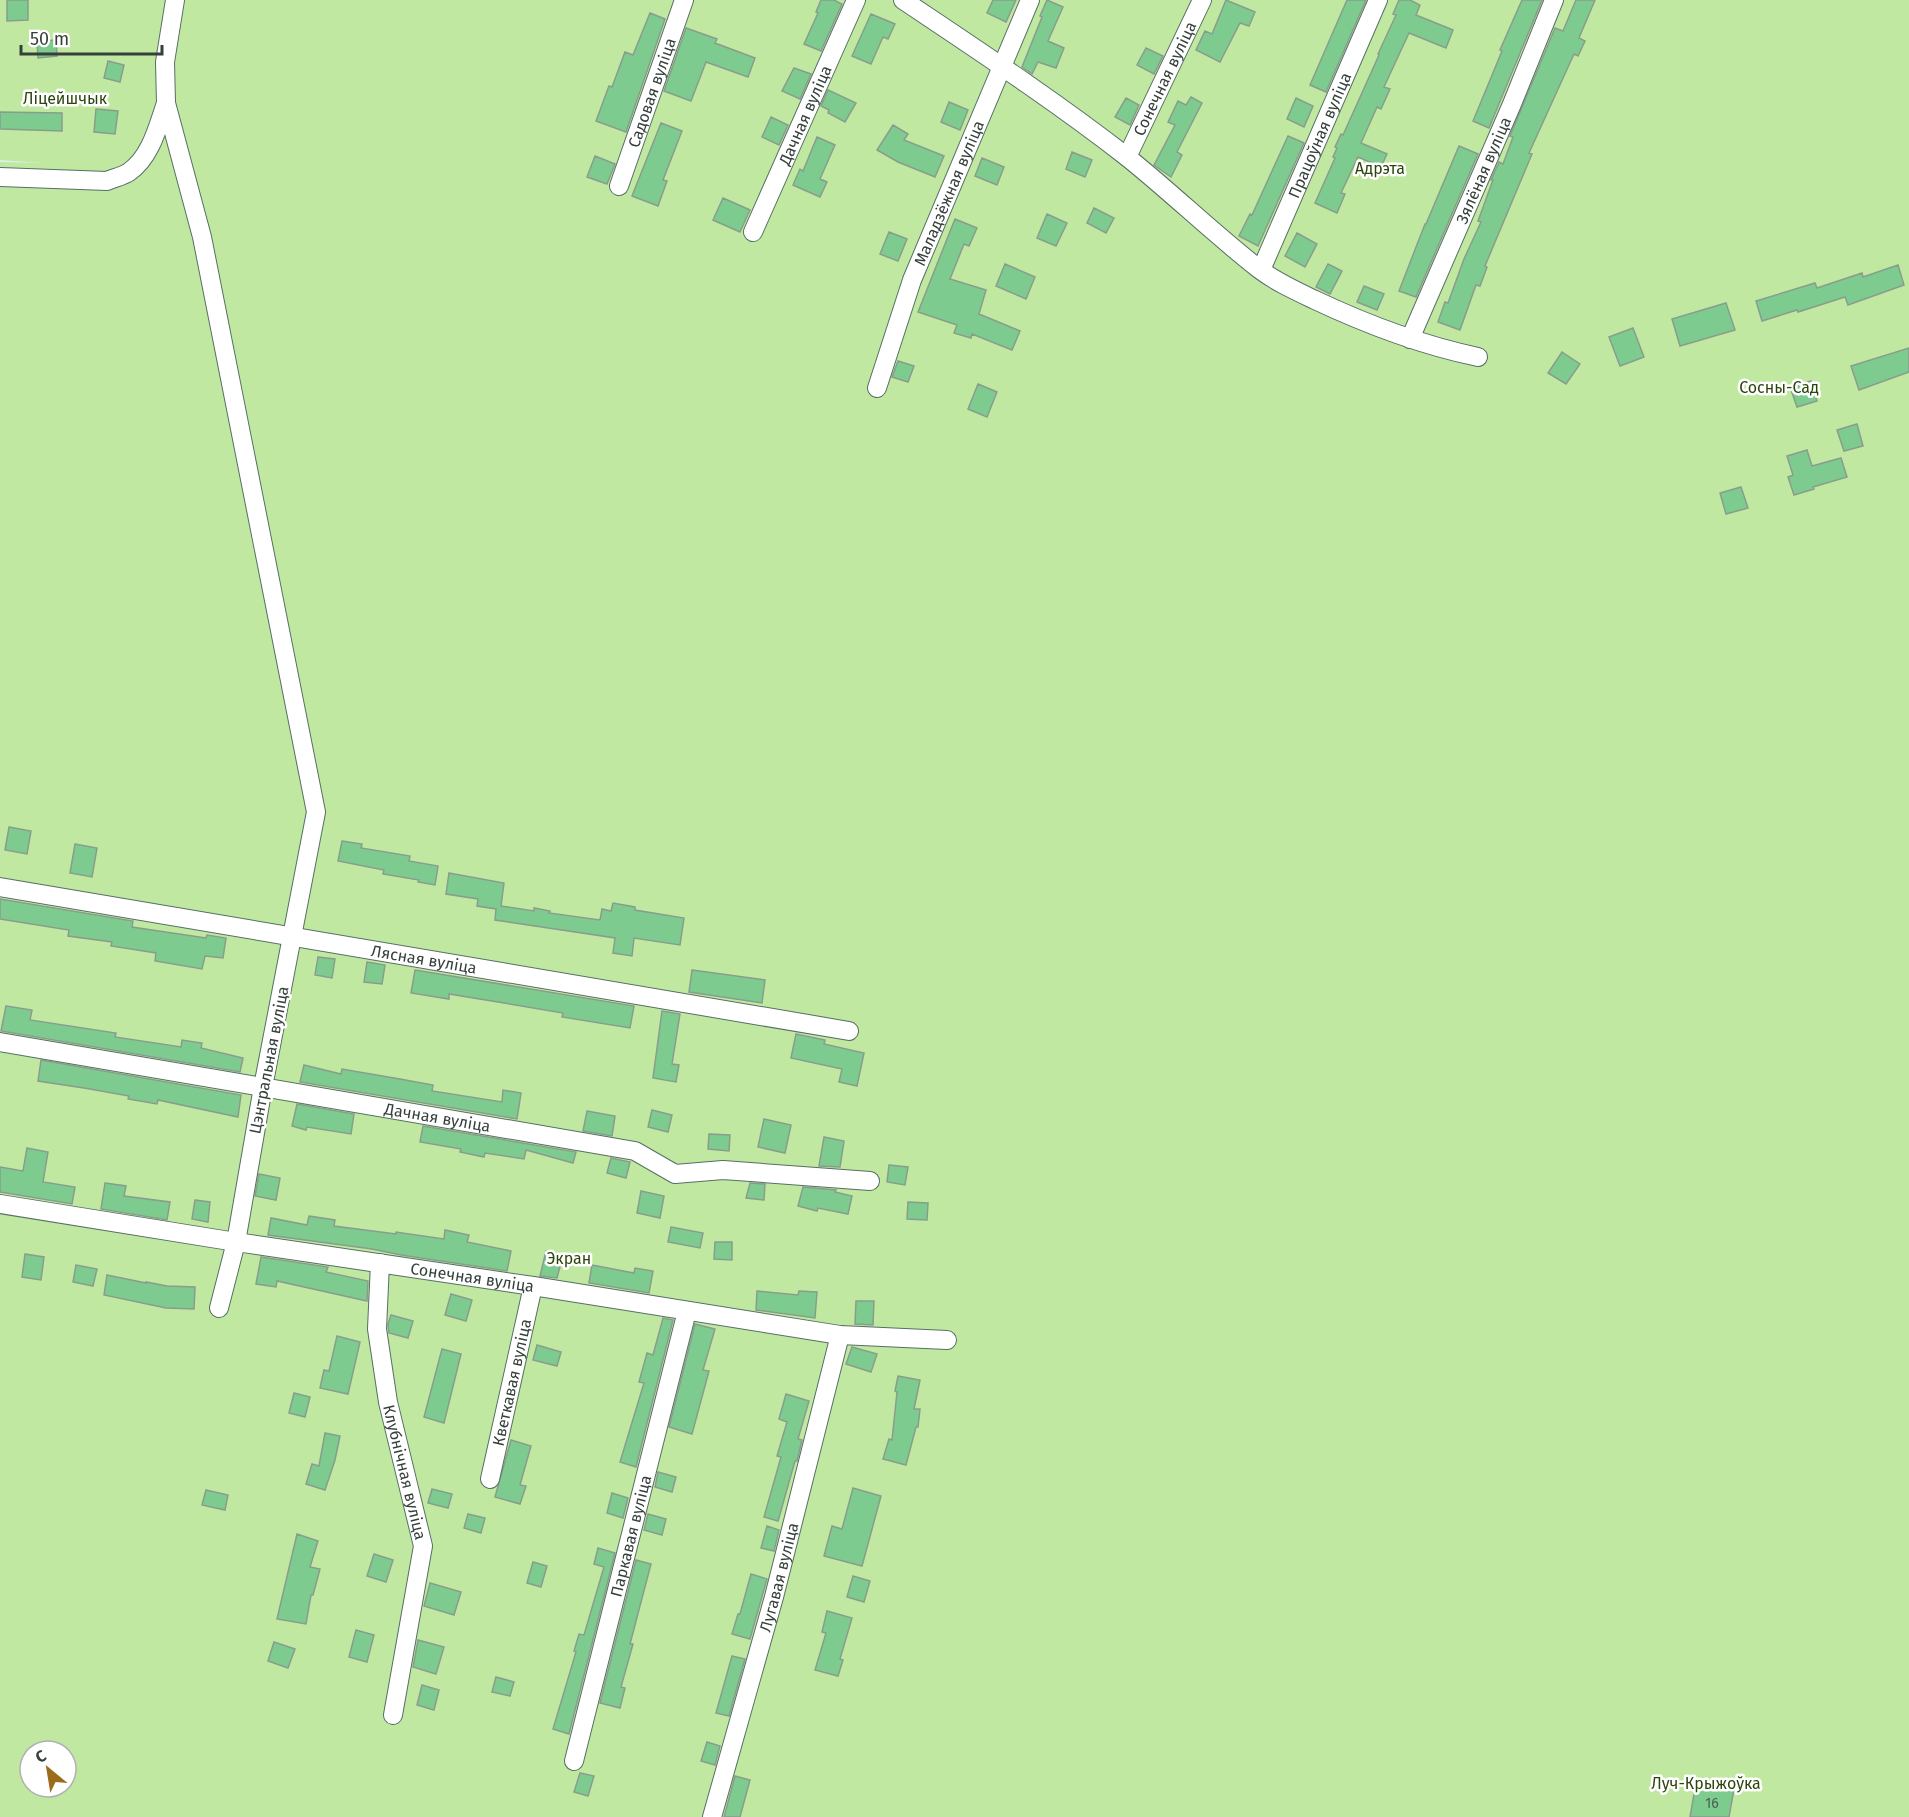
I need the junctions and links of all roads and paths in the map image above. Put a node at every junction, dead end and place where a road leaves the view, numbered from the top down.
1 (175, 0) edge
2 (684, 0) edge
3 (856, 0) edge
4 (903, 0) edge
5 (1030, 0) edge
6 (1202, 0) edge
7 (1378, 0) edge
8 (1554, 0) edge
9 (1002, 67) junction
10 (166, 102) junction
11 (1127, 157) junction
12 (0, 177) edge
13 (618, 186) dead end
14 (753, 232) dead end
15 (1261, 270) junction
16 (1410, 339) junction
17 (1478, 357) dead end
18 (877, 388) dead end
19 (0, 887) edge
20 (293, 937) junction
21 (849, 1031) dead end
22 (0, 1042) edge
23 (263, 1087) junction
24 (870, 1181) dead end
25 (0, 1204) edge
26 (236, 1242) junction
27 (380, 1263) junction
28 (533, 1286) junction
29 (219, 1308) dead end
30 (687, 1311) junction
31 (840, 1335) junction
32 (947, 1341) dead end
33 (490, 1479) dead end
34 (393, 1715) dead end
35 (574, 1761) dead end
36 (712, 1817) edge

1 - 10 street
2 - 13 street, Садовая вуліца
3 - 14 street, Дачная вуліца
4 - 9 street
5 - 9 street, Маладзёжная вуліца
6 - 11 street, Сонечная вуліца
7 - 15 street, Працоўная вуліца
8 - 16 street, Зялёная вуліца
9 - 11 street
9 - 18 street, Маладзёжная вуліца
10 - 12 street
10 - 20 street, Цэнтральная вуліца
11 - 15 street
15 - 16 street
16 - 17 street
19 - 20 street, Лясная вуліца
20 - 21 street, Лясная вуліца
20 - 23 street, Цэнтральная вуліца
22 - 23 street, Дачная вуліца
23 - 24 street, Дачная вуліца
23 - 26 street, Цэнтральная вуліца
25 - 26 street, Сонечная вуліца
26 - 27 street, Сонечная вуліца
26 - 29 street, Цэнтральная вуліца
27 - 28 street, Сонечная вуліца
27 - 34 street, Клубнічная вуліца
28 - 30 street, Сонечная вуліца
28 - 33 street, Кветкавая вуліца
30 - 31 street, Сонечная вуліца
30 - 35 street, Паркавая вуліца
31 - 32 street, Сонечная вуліца
31 - 36 street, Лугавая вуліца

